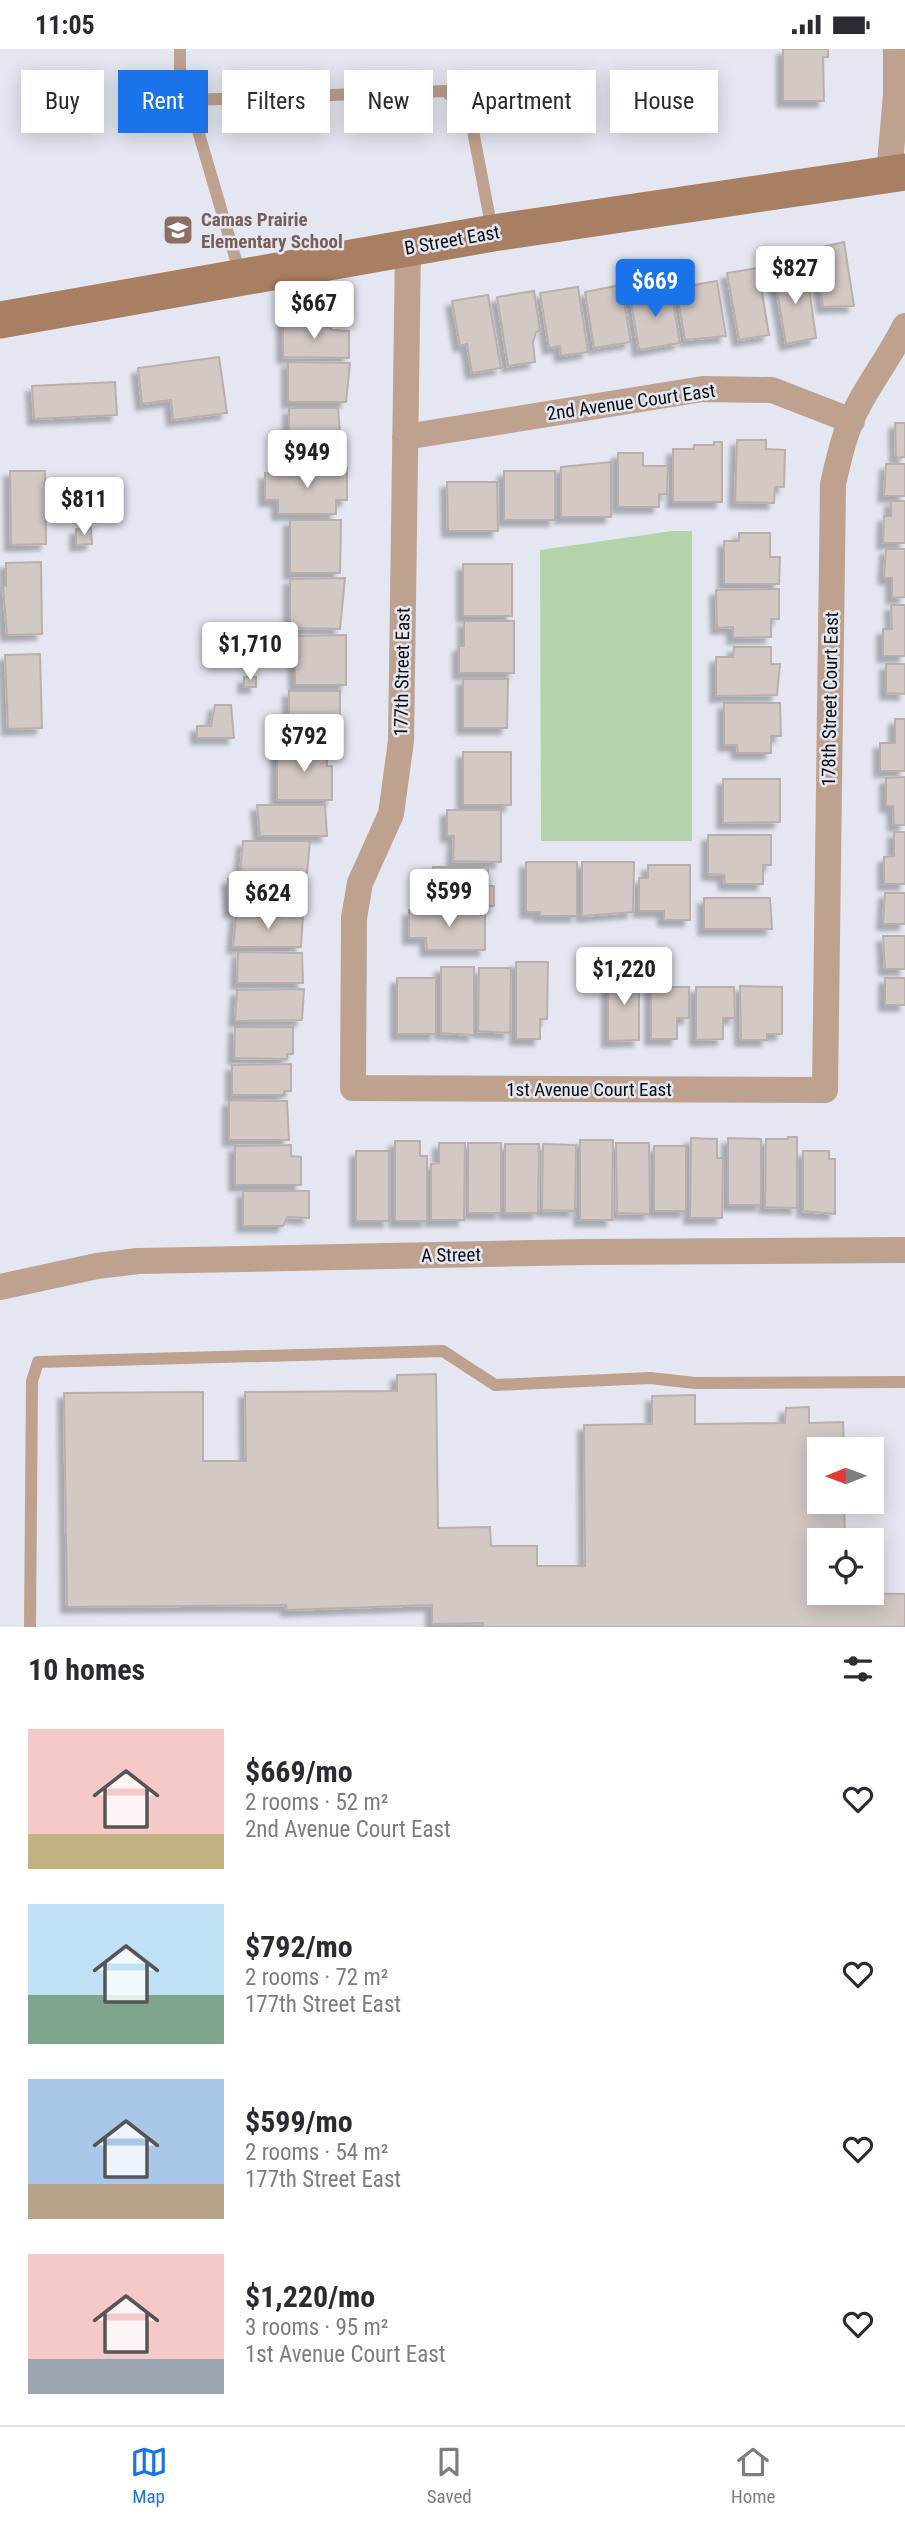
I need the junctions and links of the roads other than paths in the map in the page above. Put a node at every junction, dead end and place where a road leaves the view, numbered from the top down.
1 (180, 49) edge
2 (896, 49) edge
3 (180, 70) edge
4 (208, 99) edge
5 (199, 133) edge
6 (897, 173) edge
7 (492, 233) junction
8 (408, 248) junction
9 (241, 277) junction
10 (0, 320) edge
11 (905, 326) edge
12 (852, 421) junction
13 (405, 437) junction
14 (353, 1088) joint
15 (825, 1090) joint
16 (905, 1250) edge
17 (0, 1287) edge
18 (905, 1382) edge
19 (30, 1627) edge

1 - 3 lane
2 - 6 street
4 - 7 lane
5 - 9 lane
6 - 7 street, B Street East
7 - 8 street, B Street East
8 - 9 street, B Street East
8 - 13 street, 177th Street East
9 - 10 street, B Street East
11 - 12 street, 178th Street Court East
12 - 13 street, 2nd Avenue Court East
12 - 15 street, 178th Street Court East
13 - 14 street, 177th Street East
14 - 15 street, 1st Avenue Court East
16 - 17 street, A Street
18 - 19 lane

